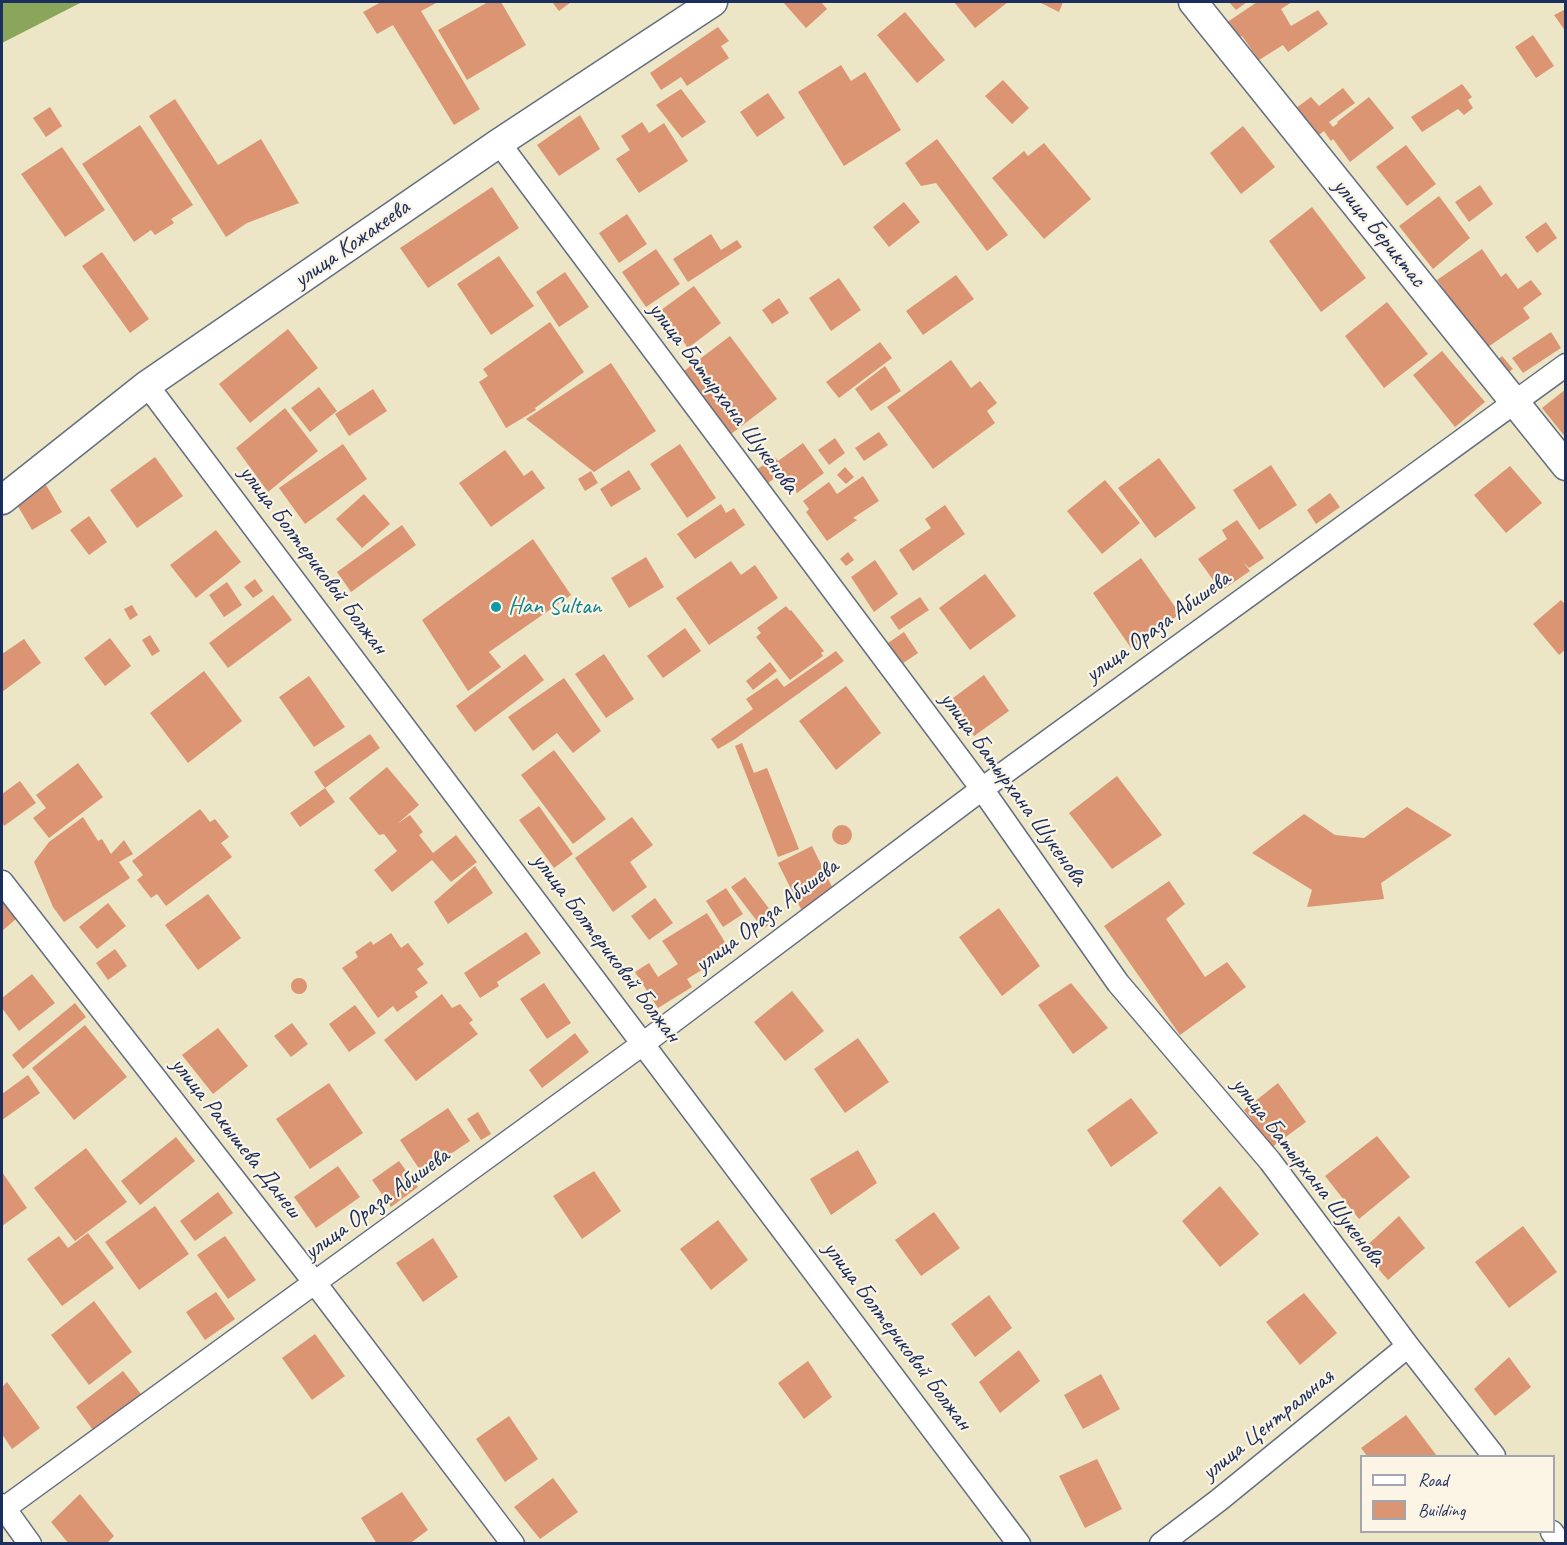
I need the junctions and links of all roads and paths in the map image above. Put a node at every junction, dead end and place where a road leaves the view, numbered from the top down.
1 (713, 2) edge
2 (1192, 2) edge
3 (499, 144) junction
4 (1566, 365) edge
5 (147, 386) junction
6 (1514, 401) junction
7 (1566, 466) edge
8 (2, 500) edge
9 (982, 789) junction
10 (2, 882) edge
11 (644, 1043) junction
12 (315, 1283) junction
13 (1408, 1346) junction
14 (1493, 1455) edge
15 (2, 1507) edge
16 (30, 1544) edge
17 (513, 1544) edge
18 (1019, 1544) edge
19 (1161, 1544) edge

1 - 3 street, улица Кожакеева
2 - 6 street, улица Бериктас
3 - 5 street, улица Кожакеева
3 - 9 street, улица Батырхана Шукенова
4 - 6 street, улица Ораза Абишева
5 - 8 street, улица Кожакеева
5 - 11 street, улица Болтериковой Болжан
6 - 7 street, улица Бериктас
6 - 9 street, улица Ораза Абишева
9 - 11 street, улица Ораза Абишева
9 - 13 street, улица Батырхана Шукенова
10 - 12 street, улица Ракышева Данеш
11 - 12 street, улица Ораза Абишева
11 - 18 street, улица Болтериковой Болжан
12 - 15 street, улица Ораза Абишева
12 - 17 street, улица Ракышева Данеш
13 - 14 street, улица Батырхана Шукенова
13 - 19 street, улица Центральная
15 - 16 street

